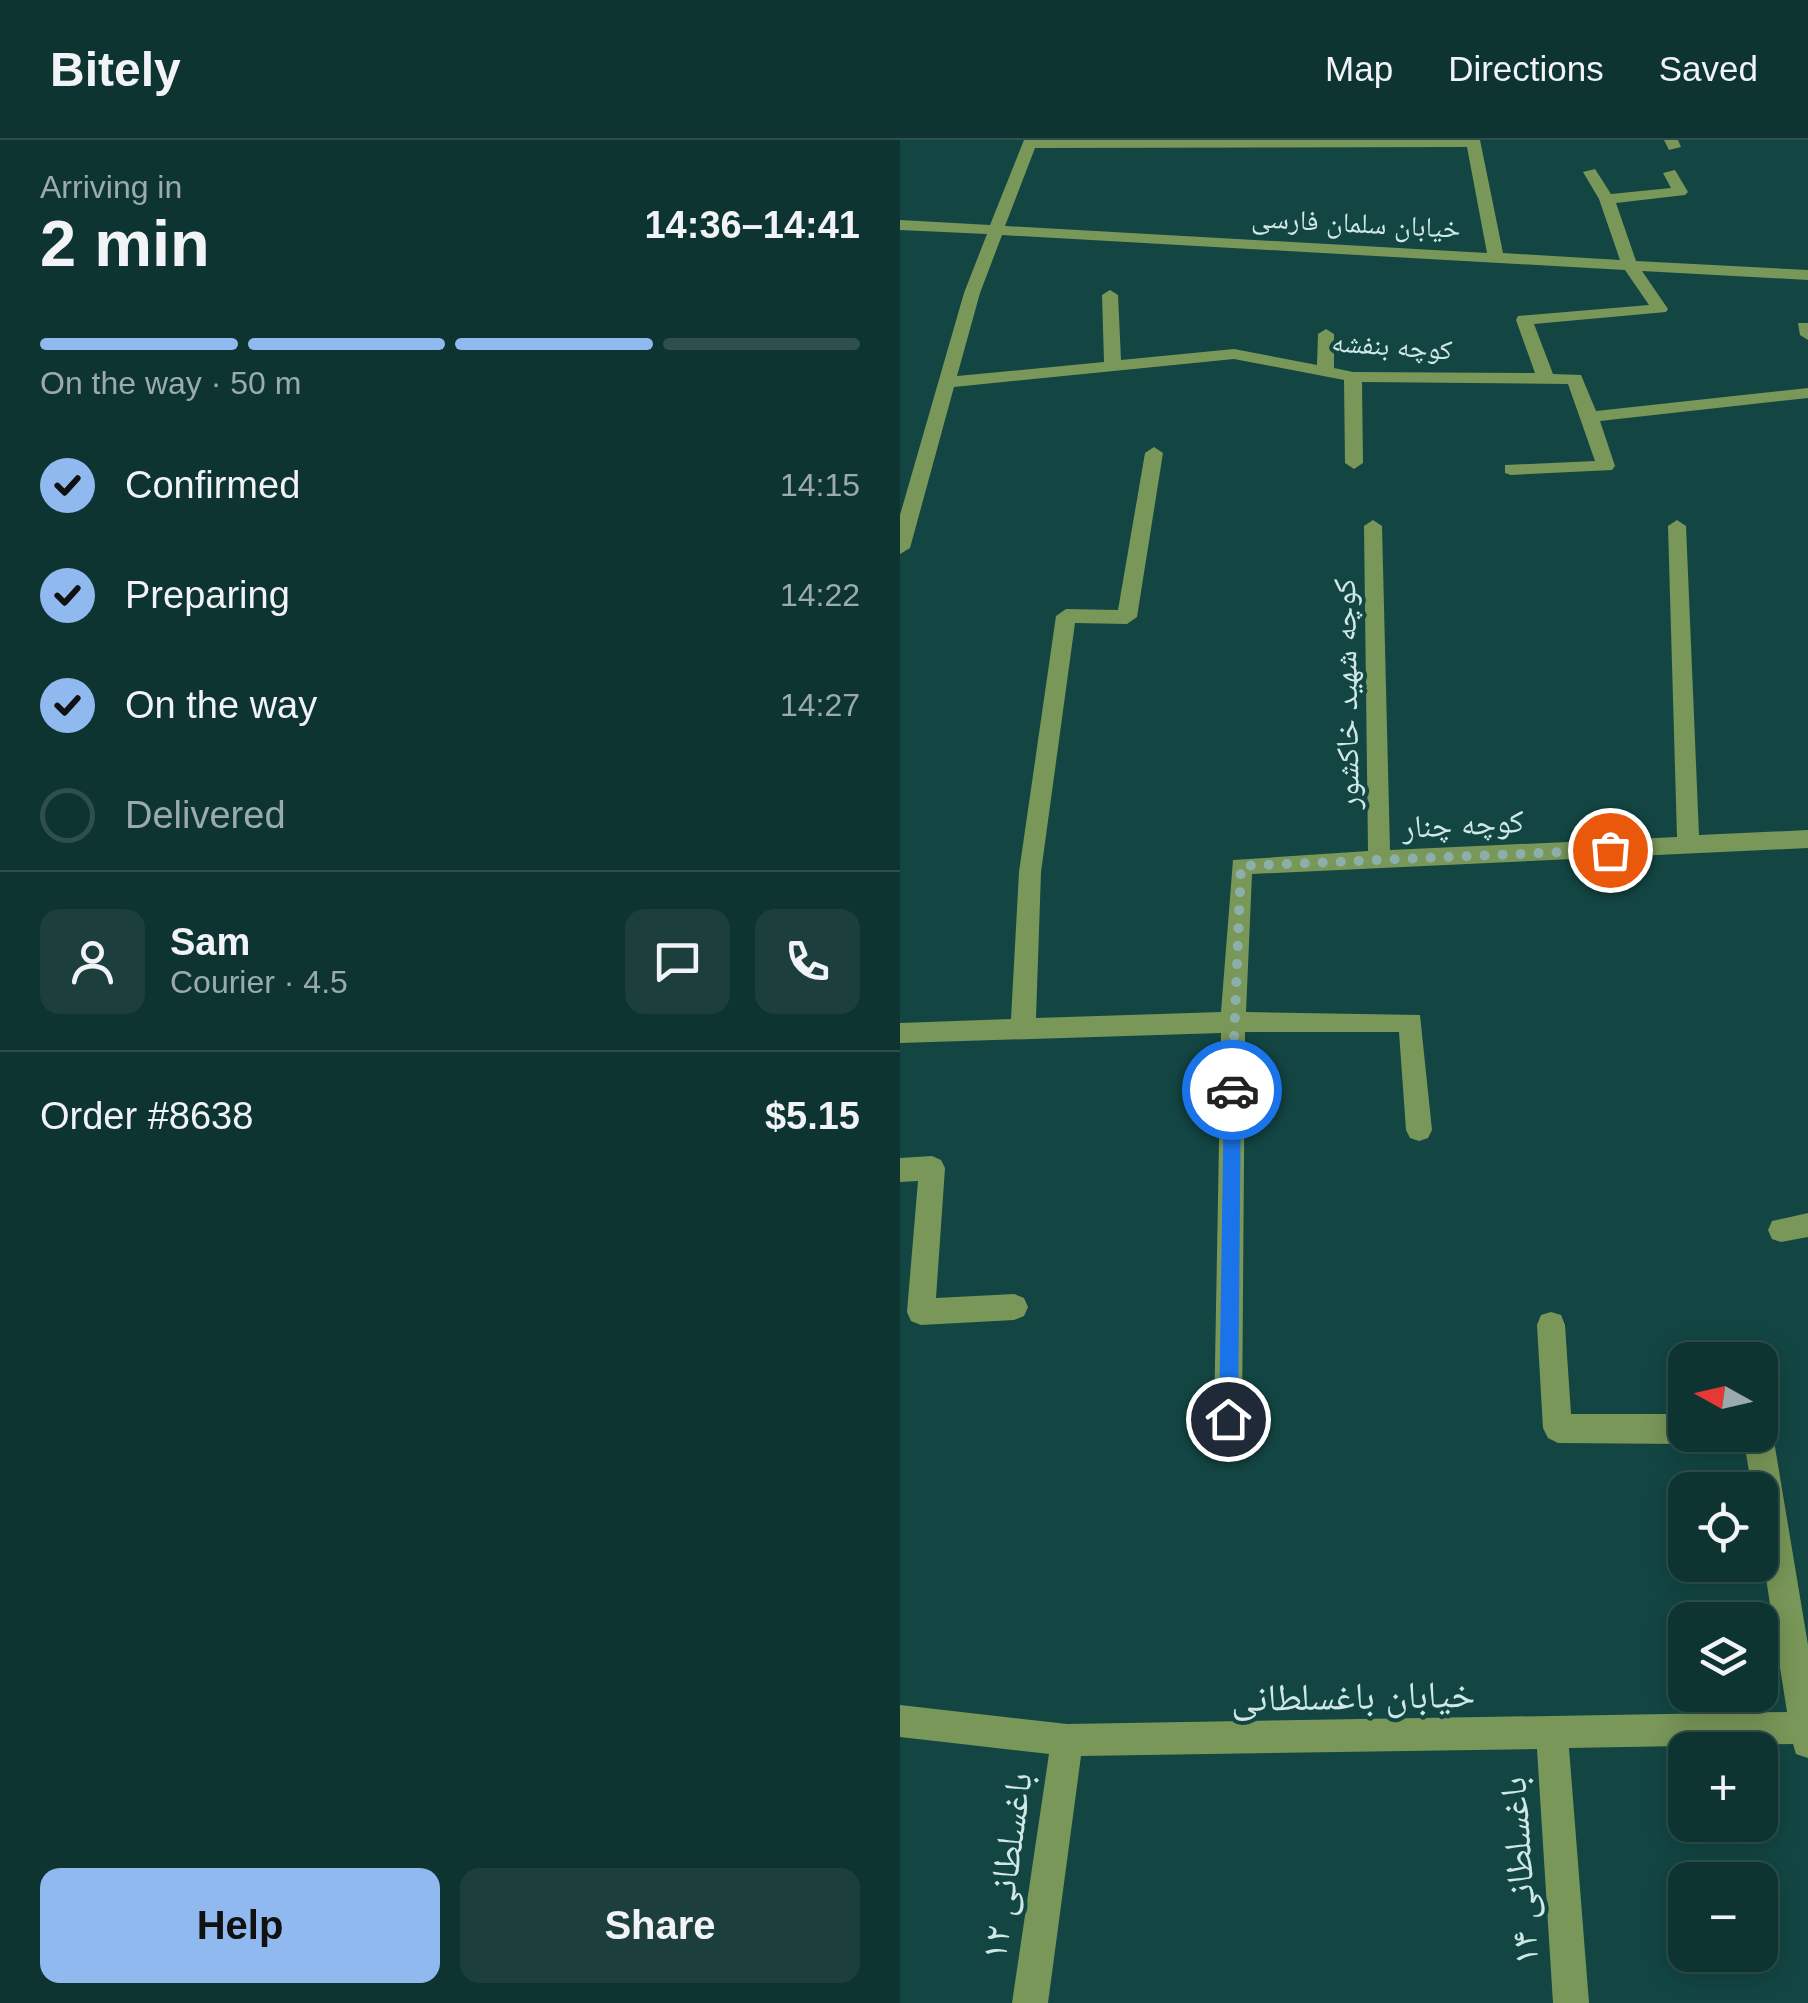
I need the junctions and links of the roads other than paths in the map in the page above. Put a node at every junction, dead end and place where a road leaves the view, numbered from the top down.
1 (1473, 141) edge
2 (1030, 142) edge
3 (1590, 172) dead end
4 (1670, 173) dead end
5 (1606, 199) junction
6 (900, 225) edge
7 (995, 228) junction
8 (1496, 256) junction
9 (1630, 266) junction
10 (1808, 275) edge
11 (1110, 294) dead end
12 (1326, 334) dead end
13 (1114, 364) junction
14 (1325, 370) junction
15 (1352, 376) junction
16 (1546, 379) junction
17 (948, 382) junction
18 (1808, 393) edge
19 (1590, 416) junction
20 (1154, 453) dead end
21 (1354, 463) dead end
22 (1510, 468) dead end
23 (909, 475) edge
24 (1373, 526) dead end
25 (1676, 526) dead end
26 (900, 548) edge
27 (1808, 839) edge
28 (1688, 846) junction
29 (1379, 860) junction
30 (1233, 1022) junction
31 (1023, 1027) junction
32 (900, 1033) edge
33 (1419, 1130) dead end
34 (900, 1170) edge
35 (1014, 1306) dead end
36 (1551, 1325) dead end
37 (1228, 1419) dead end
38 (1668, 1429) edge
39 (1761, 1452) edge
40 (900, 1721) edge
41 (1552, 1733) junction
42 (1807, 1733) edge
43 (1068, 1740) junction
44 (1030, 2003) edge
45 (1570, 2003) edge

1 - 2 street
1 - 8 street
2 - 7 street
3 - 5 street
4 - 5 street
5 - 9 street
6 - 7 street, خیابان سلمان فارسی
7 - 8 street, خیابان سلمان فارسی
7 - 17 street
8 - 9 street, خیابان سلمان فارسی
9 - 10 street, خیابان سلمان فارسی
9 - 16 street
11 - 13 street
12 - 14 street
13 - 14 street, کوچه بنفشه
13 - 17 street, کوچه بنفشه
14 - 15 street, کوچه بنفشه
15 - 16 street, کوچه بنفشه
15 - 21 street
16 - 19 street, کوچه بنفشه
17 - 23 street
18 - 19 street
19 - 22 street
20 - 31 street
23 - 26 street
24 - 29 street, کوچه شهید خاکشور
25 - 28 street
27 - 28 street, کوچه چنار
28 - 29 street, کوچه چنار
29 - 30 street, کوچه چنار
30 - 31 street
30 - 33 street
30 - 37 street
31 - 32 street
34 - 35 street
36 - 38 street
39 - 42 street
40 - 43 street, خیابان باغسلطانی
41 - 42 street, خیابان باغسلطانی
41 - 43 street, خیابان باغسلطانی
41 - 45 street, باغسلطانی ۱۴
43 - 44 street, باغسلطانی ۱۲

